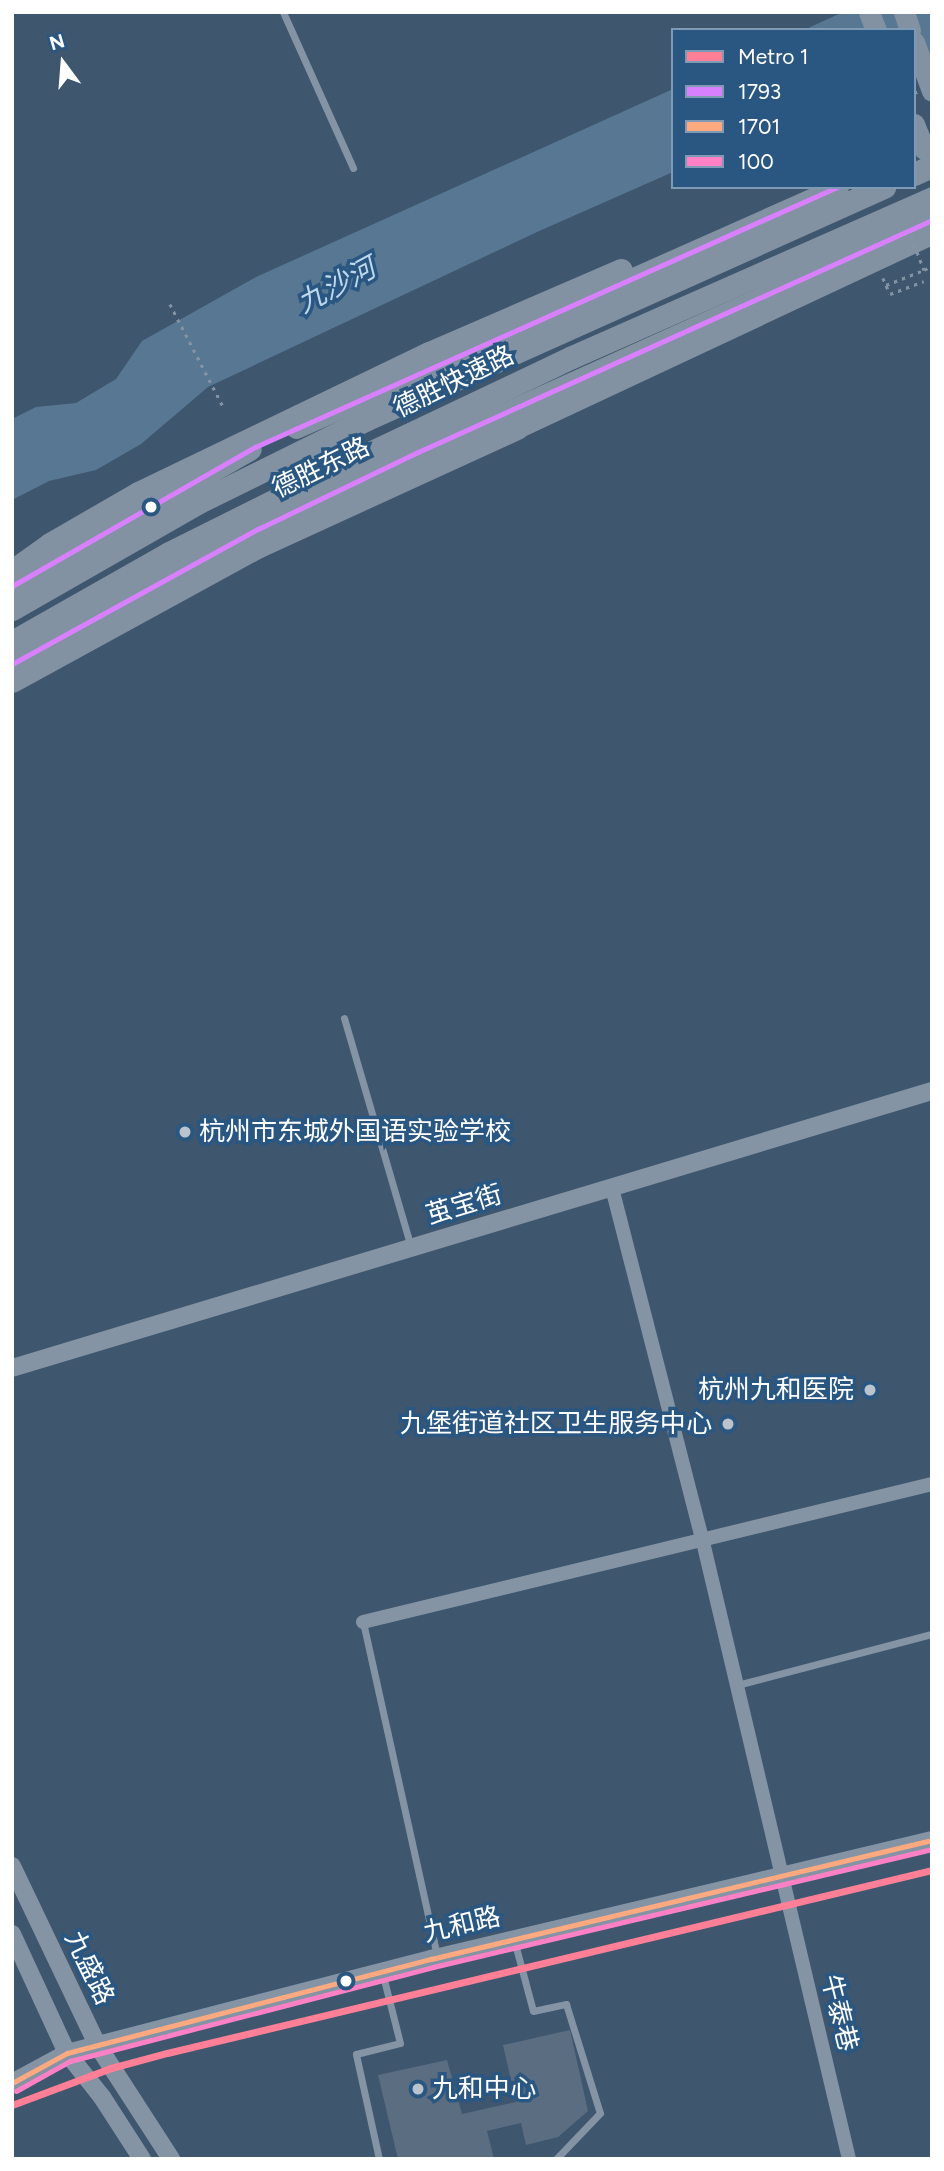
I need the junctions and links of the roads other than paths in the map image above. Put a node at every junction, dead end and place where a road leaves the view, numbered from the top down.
1 (283, 12) edge
2 (916, 49) edge
3 (927, 89) edge
4 (916, 129) edge
5 (925, 154) edge
6 (353, 168) dead end
7 (916, 170) edge
8 (834, 189) edge
9 (880, 189) edge
10 (932, 198) edge
11 (772, 217) junction
12 (932, 220) edge
13 (932, 234) edge
14 (621, 270) joint
15 (517, 428) joint
16 (12, 570) edge
17 (12, 586) edge
18 (12, 609) edge
19 (12, 642) edge
20 (12, 664) edge
21 (12, 681) edge
22 (344, 1018) dead end
23 (932, 1091) edge
24 (612, 1188) junction
25 (412, 1248) junction
26 (12, 1368) edge
27 (932, 1484) edge
28 (704, 1542) junction
29 (363, 1622) joint
30 (932, 1634) edge
31 (736, 1685) junction
32 (932, 1840) edge
33 (12, 1866) edge
34 (781, 1878) junction
35 (12, 1934) edge
36 (514, 1940) junction
37 (437, 1957) junction
38 (382, 1972) junction
39 (98, 2046) junction
40 (67, 2053) junction
41 (12, 2083) edge
42 (142, 2159) edge
43 (172, 2159) edge
44 (379, 2159) edge
45 (556, 2159) edge
46 (849, 2159) edge

1 - 6 lane
2 - 3 main road
4 - 5 main road
5 - 7 highway, bridge
8 - 11 main road, 德胜东路
9 - 18 highway, 德胜快速路
10 - 19 highway, 德胜快速路, bridge
11 - 14 main road
11 - 17 main road, 德胜东路
12 - 20 main road, 德胜东路
13 - 15 main road
14 - 16 highway
15 - 21 highway
22 - 25 lane
23 - 24 street, 茧宝街
24 - 25 street, 茧宝街
24 - 28 street, 牛泰巷
25 - 26 street, 茧宝街
27 - 28 street
28 - 29 street
28 - 31 street, 牛泰巷
29 - 37 lane
30 - 31 lane
31 - 34 street, 牛泰巷
32 - 34 street, 九和路
33 - 39 street, 九盛路
34 - 36 street, 九和路
34 - 46 street, 牛泰巷
35 - 40 street
36 - 37 street, 九和路
36 - 45 lane
37 - 38 street, 九和路
38 - 39 street, 九和路
38 - 44 lane
39 - 40 street, 九和路
39 - 43 street, 九盛路
40 - 41 street, 九和路
40 - 42 street

